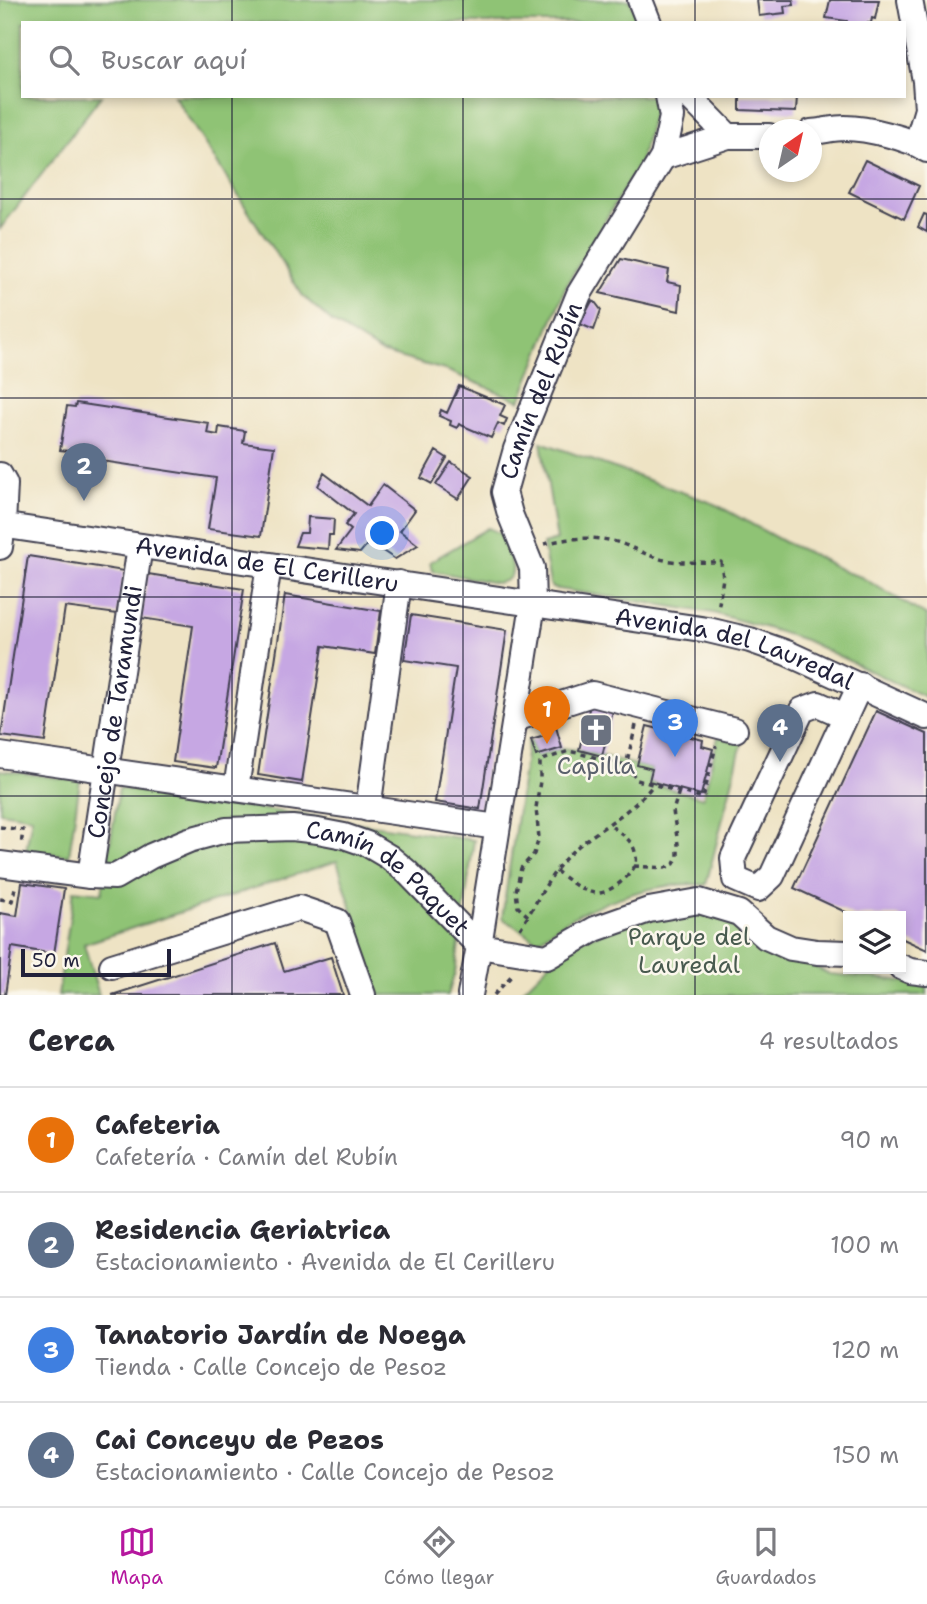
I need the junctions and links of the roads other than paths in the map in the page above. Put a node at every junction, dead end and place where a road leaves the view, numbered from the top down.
1 (640, 0) edge
2 (910, 0) edge
3 (648, 21) edge
4 (926, 80) edge
5 (668, 98) edge
6 (691, 98) edge
7 (822, 131) edge
8 (728, 136) junction
9 (759, 136) edge
10 (922, 146) edge
11 (663, 157) junction
12 (3, 479) edge
13 (1, 532) edge
14 (140, 546) junction
15 (269, 565) junction
16 (399, 583) junction
17 (533, 604) junction
18 (860, 685) junction
19 (845, 716) junction
20 (927, 717) edge
21 (514, 719) junction
22 (727, 734) road end
23 (0, 755) edge
24 (106, 770) junction
25 (236, 789) junction
26 (373, 809) junction
27 (497, 827) junction
28 (264, 829) junction
29 (367, 844) junction
30 (0, 864) edge
31 (90, 876) junction
32 (751, 886) junction
33 (739, 913) junction
34 (479, 946) junction
35 (843, 953) edge
36 (112, 966) dead end
37 (906, 969) edge
38 (927, 973) edge
39 (363, 995) edge
40 (470, 995) edge

1 - 3 street
2 - 4 street
4 - 10 street
5 - 11 street, Camín del Rubín
6 - 8 street
7 - 10 street
8 - 9 street
8 - 11 street
11 - 17 street, Camín del Rubín
12 - 13 street
13 - 14 street, Avenida de El Cerilleru
14 - 15 street, Avenida de El Cerilleru
14 - 24 street, Concejo de Taramundi
15 - 16 street, Avenida de El Cerilleru
15 - 25 street
16 - 17 street, Avenida de El Cerilleru
16 - 26 street
17 - 18 street, Avenida del Lauredal
17 - 21 street, Camín del Rubín
18 - 19 street
18 - 20 street, Avenida del Lauredal
19 - 32 street
19 - 32 street
21 - 22 street
21 - 27 street, Camín del Rubín
23 - 24 street
24 - 25 street
24 - 31 street, Concejo de Taramundi
25 - 26 street
25 - 28 street, Camín de Paquet
26 - 27 street
26 - 29 street
27 - 34 street, Camín del Rubín
28 - 29 street, Camín de Paquet
28 - 31 street, Camín de Paquet
29 - 34 street, Camín de Paquet
30 - 31 street, Camín de Paquet
32 - 33 street
33 - 34 street, Camín de Paquet
33 - 35 street, Camín de Paquet
34 - 40 street, Camín del Rubín
36 - 39 street
37 - 38 street

